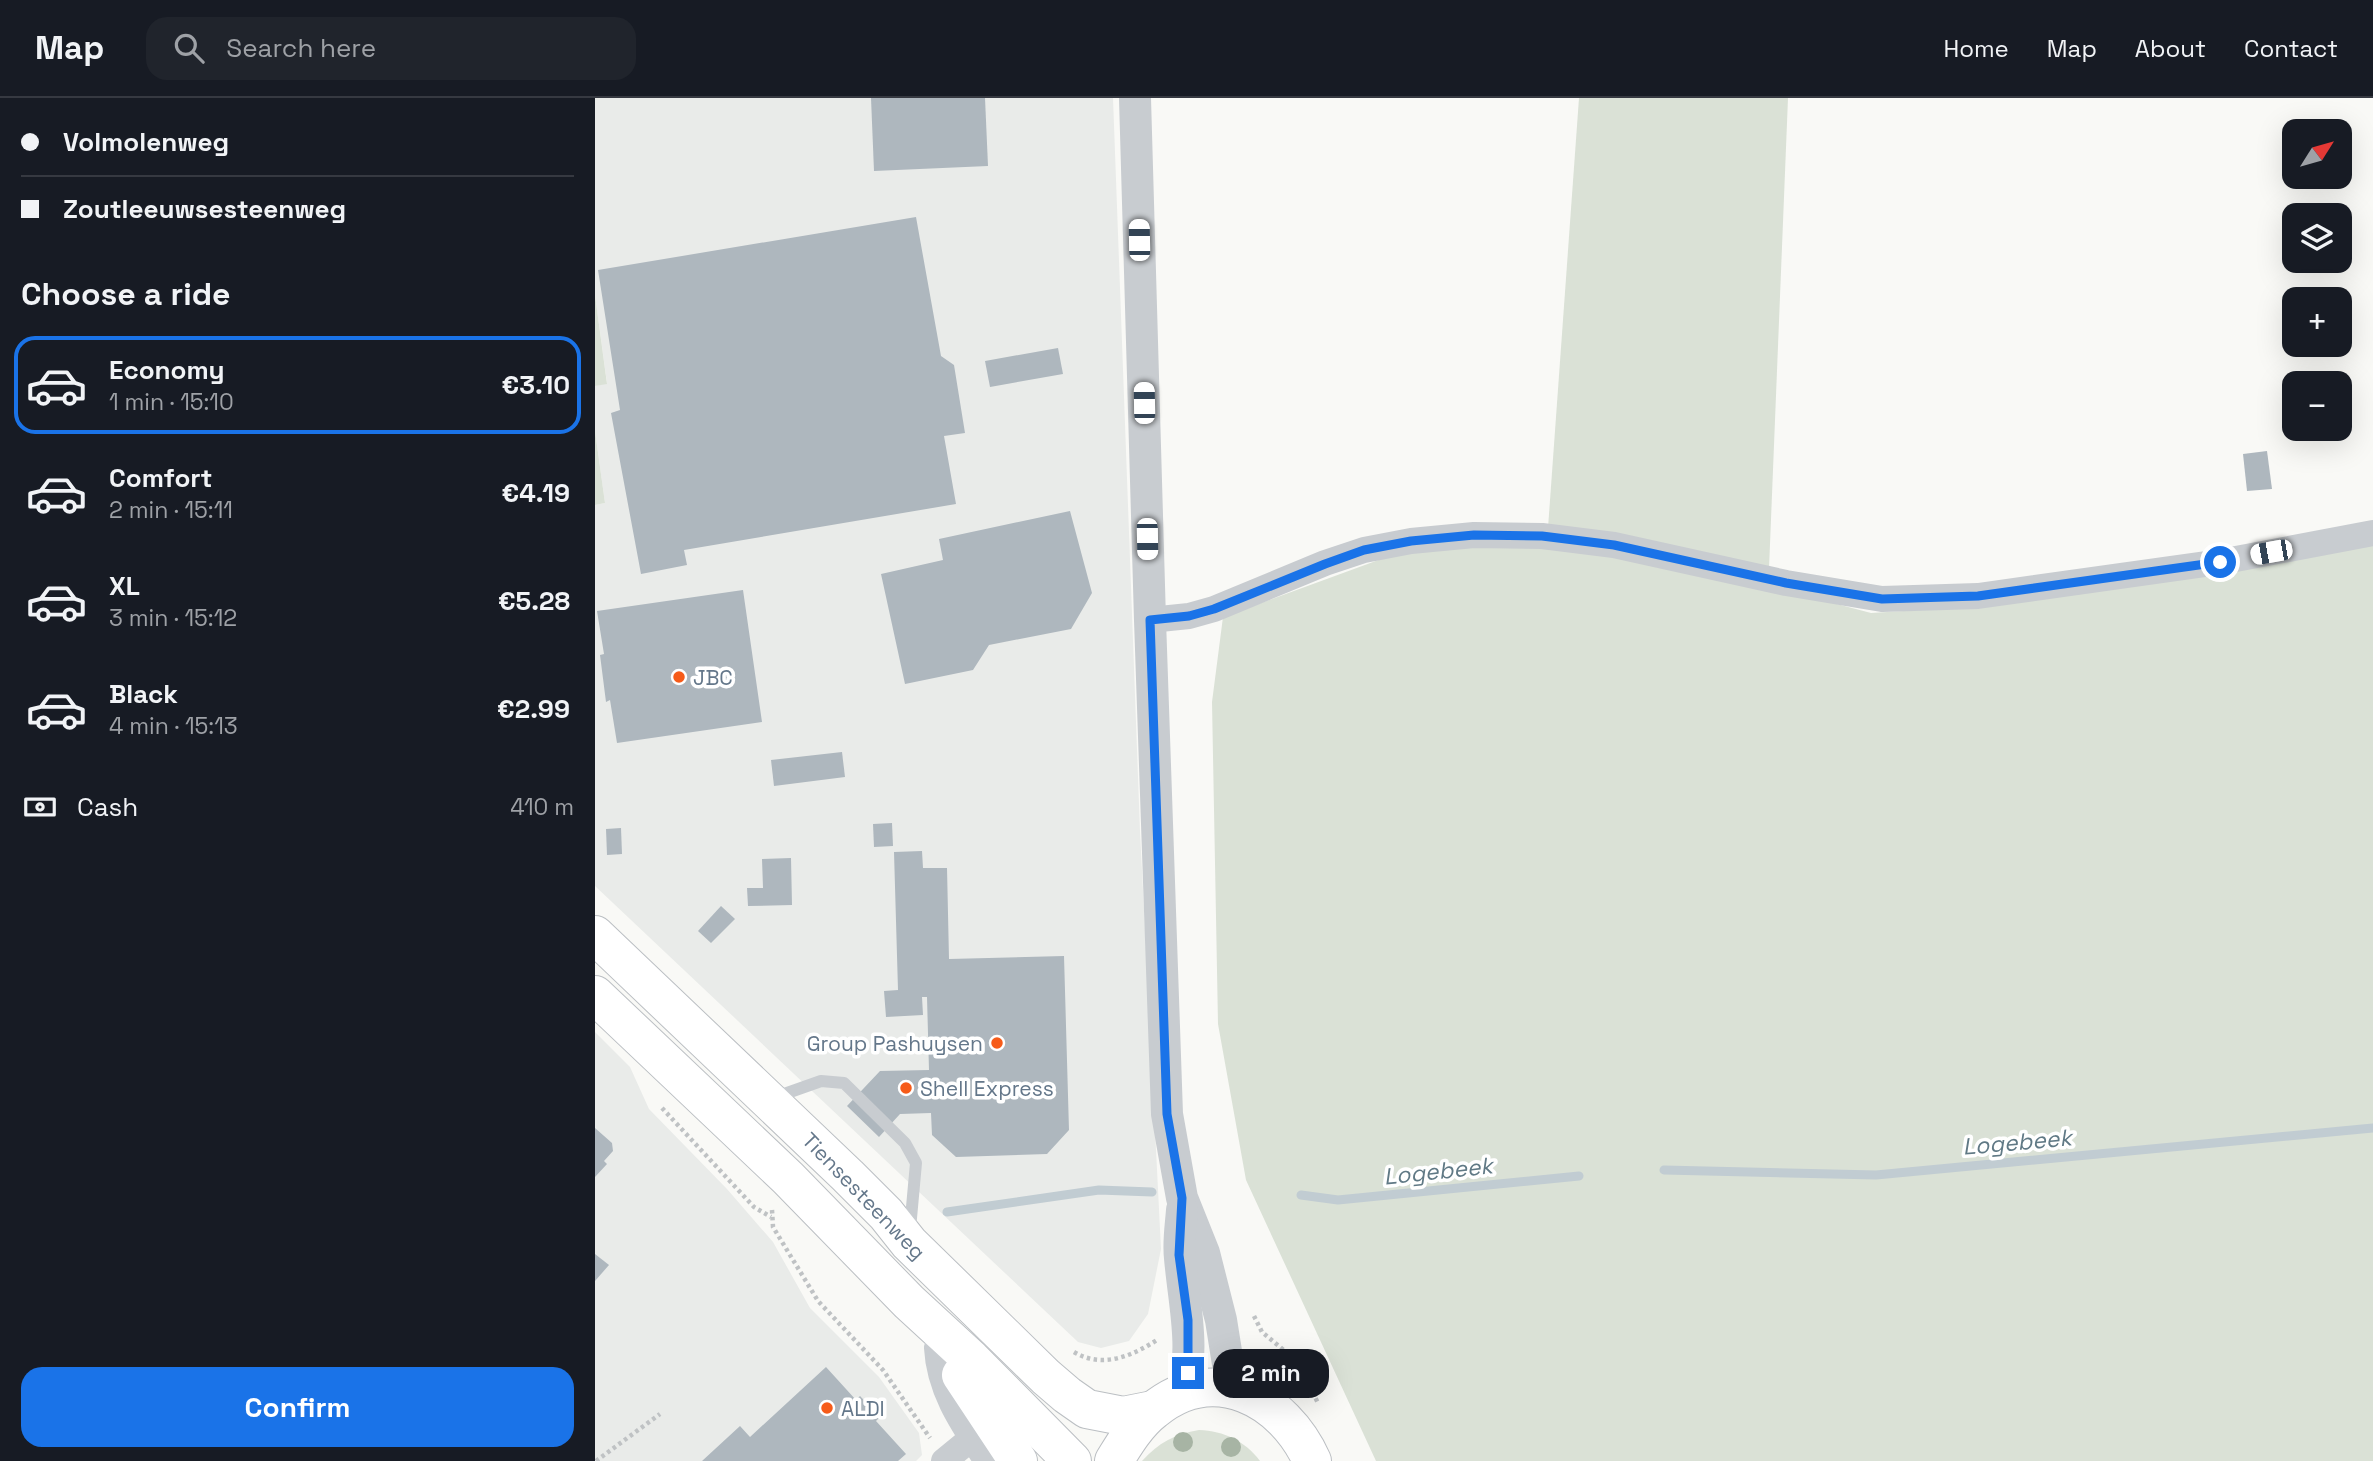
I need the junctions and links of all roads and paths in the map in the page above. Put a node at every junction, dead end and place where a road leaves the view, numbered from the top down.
1 (1135, 98) edge
2 (2373, 533) edge
3 (1150, 620) junction
4 (595, 935) edge
5 (595, 995) edge
6 (768, 1100) junction
7 (1182, 1198) junction
8 (771, 1217) dead end
9 (909, 1243) junction
10 (909, 1302) junction
11 (1250, 1309) dead end
12 (1262, 1332) dead end
13 (1159, 1338) dead end
14 (937, 1348) junction
15 (1071, 1351) dead end
16 (1245, 1391) junction
17 (1168, 1401) junction
18 (660, 1413) dead end
19 (972, 1438) junction
20 (938, 1451) edge
21 (596, 1461) edge
22 (987, 1461) edge
23 (1018, 1461) edge
24 (1072, 1461) edge
25 (1114, 1461) edge
26 (1312, 1461) edge

1 - 3 street
2 - 3 street
3 - 7 street
4 - 6 main road, Tiensesteenweg
5 - 10 main road, Tiensesteenweg
6 - 9 main road, Tiensesteenweg
6 - 9 lane
7 - 16 street
7 - 17 street
8 - 20 path
9 - 17 main road, Tiensesteenweg
10 - 14 main road
10 - 24 main road, Tiensesteenweg
11 - 12 path
13 - 15 path
14 - 19 street
14 - 23 main road
16 - 17 main road, Tiensesteenweg
16 - 26 main road
17 - 25 main road
18 - 21 path
19 - 20 street
19 - 22 street

